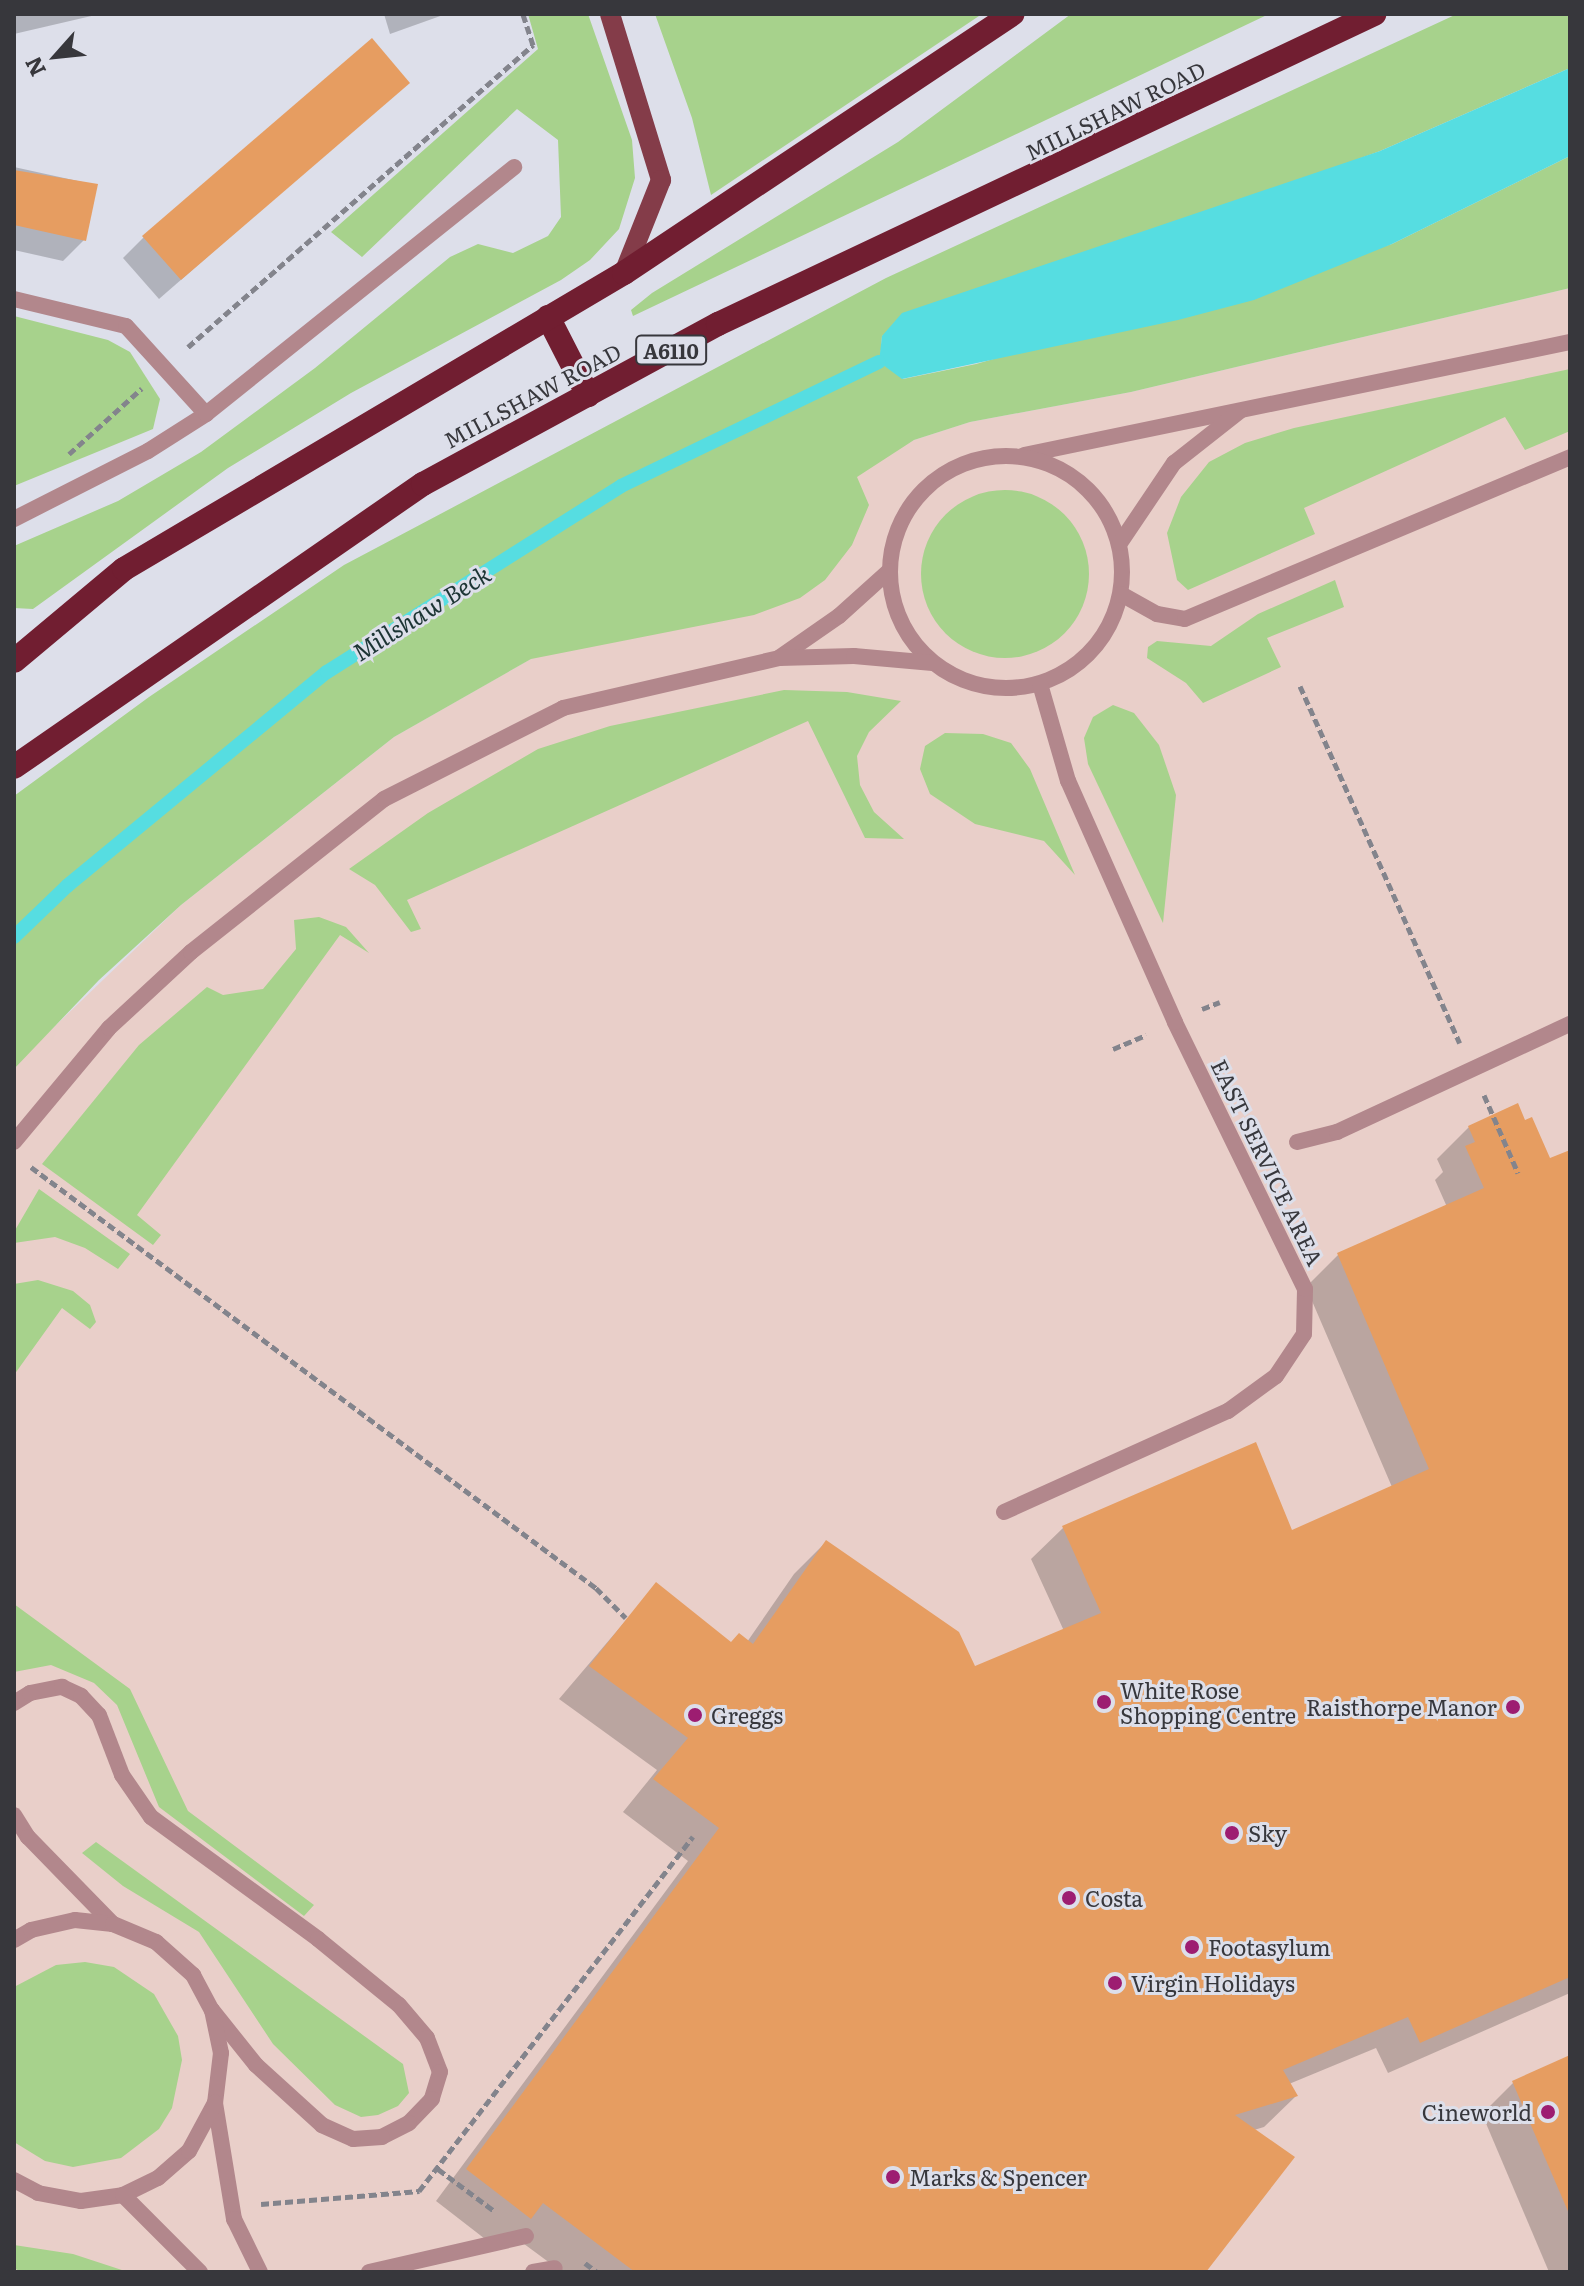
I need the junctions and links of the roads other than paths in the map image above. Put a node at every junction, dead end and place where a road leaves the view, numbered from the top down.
1 (610, 14) edge
2 (1012, 14) edge
3 (1374, 14) edge
4 (514, 167) dead end
5 (624, 273) junction
6 (14, 299) edge
7 (548, 317) junction
8 (1570, 342) edge
9 (588, 395) junction
10 (1245, 408) junction
11 (206, 414) junction
12 (1023, 456) junction
13 (1570, 457) edge
14 (14, 519) edge
15 (1120, 543) junction
16 (889, 571) junction
17 (1121, 594) junction
18 (779, 658) junction
19 (14, 661) edge
20 (933, 663) junction
21 (1040, 684) junction
22 (14, 767) edge
23 (1570, 1024) edge
24 (14, 1142) edge
25 (1297, 1142) dead end
26 (1004, 1512) dead end
27 (14, 1703) edge
28 (14, 1815) edge
29 (113, 1924) junction
30 (14, 1940) edge
31 (212, 2010) junction
32 (215, 2103) junction
33 (14, 2180) edge
34 (123, 2195) junction
35 (526, 2236) dead end
36 (555, 2268) dead end
37 (200, 2272) edge
38 (260, 2272) edge
39 (369, 2272) edge
40 (533, 2272) edge

1 - 5 main road
2 - 5 highway
3 - 9 highway, MILLSHAW ROAD / A6110
4 - 11 street
5 - 7 highway
6 - 11 street
7 - 9 highway
7 - 19 highway
8 - 10 street
9 - 22 highway, MILLSHAW ROAD / A6110
10 - 12 street
10 - 15 street
11 - 14 street
12 - 15 street
12 - 16 street
13 - 17 street
15 - 17 street
16 - 18 street
16 - 20 street
17 - 21 street
18 - 20 street
18 - 24 street
20 - 21 street
21 - 26 street, EAST SERVICE AREA
23 - 25 street
27 - 31 street
28 - 29 street
29 - 30 street
29 - 31 street
31 - 32 street
32 - 34 street
32 - 38 street
33 - 34 street
34 - 37 street
35 - 39 street
36 - 40 street

